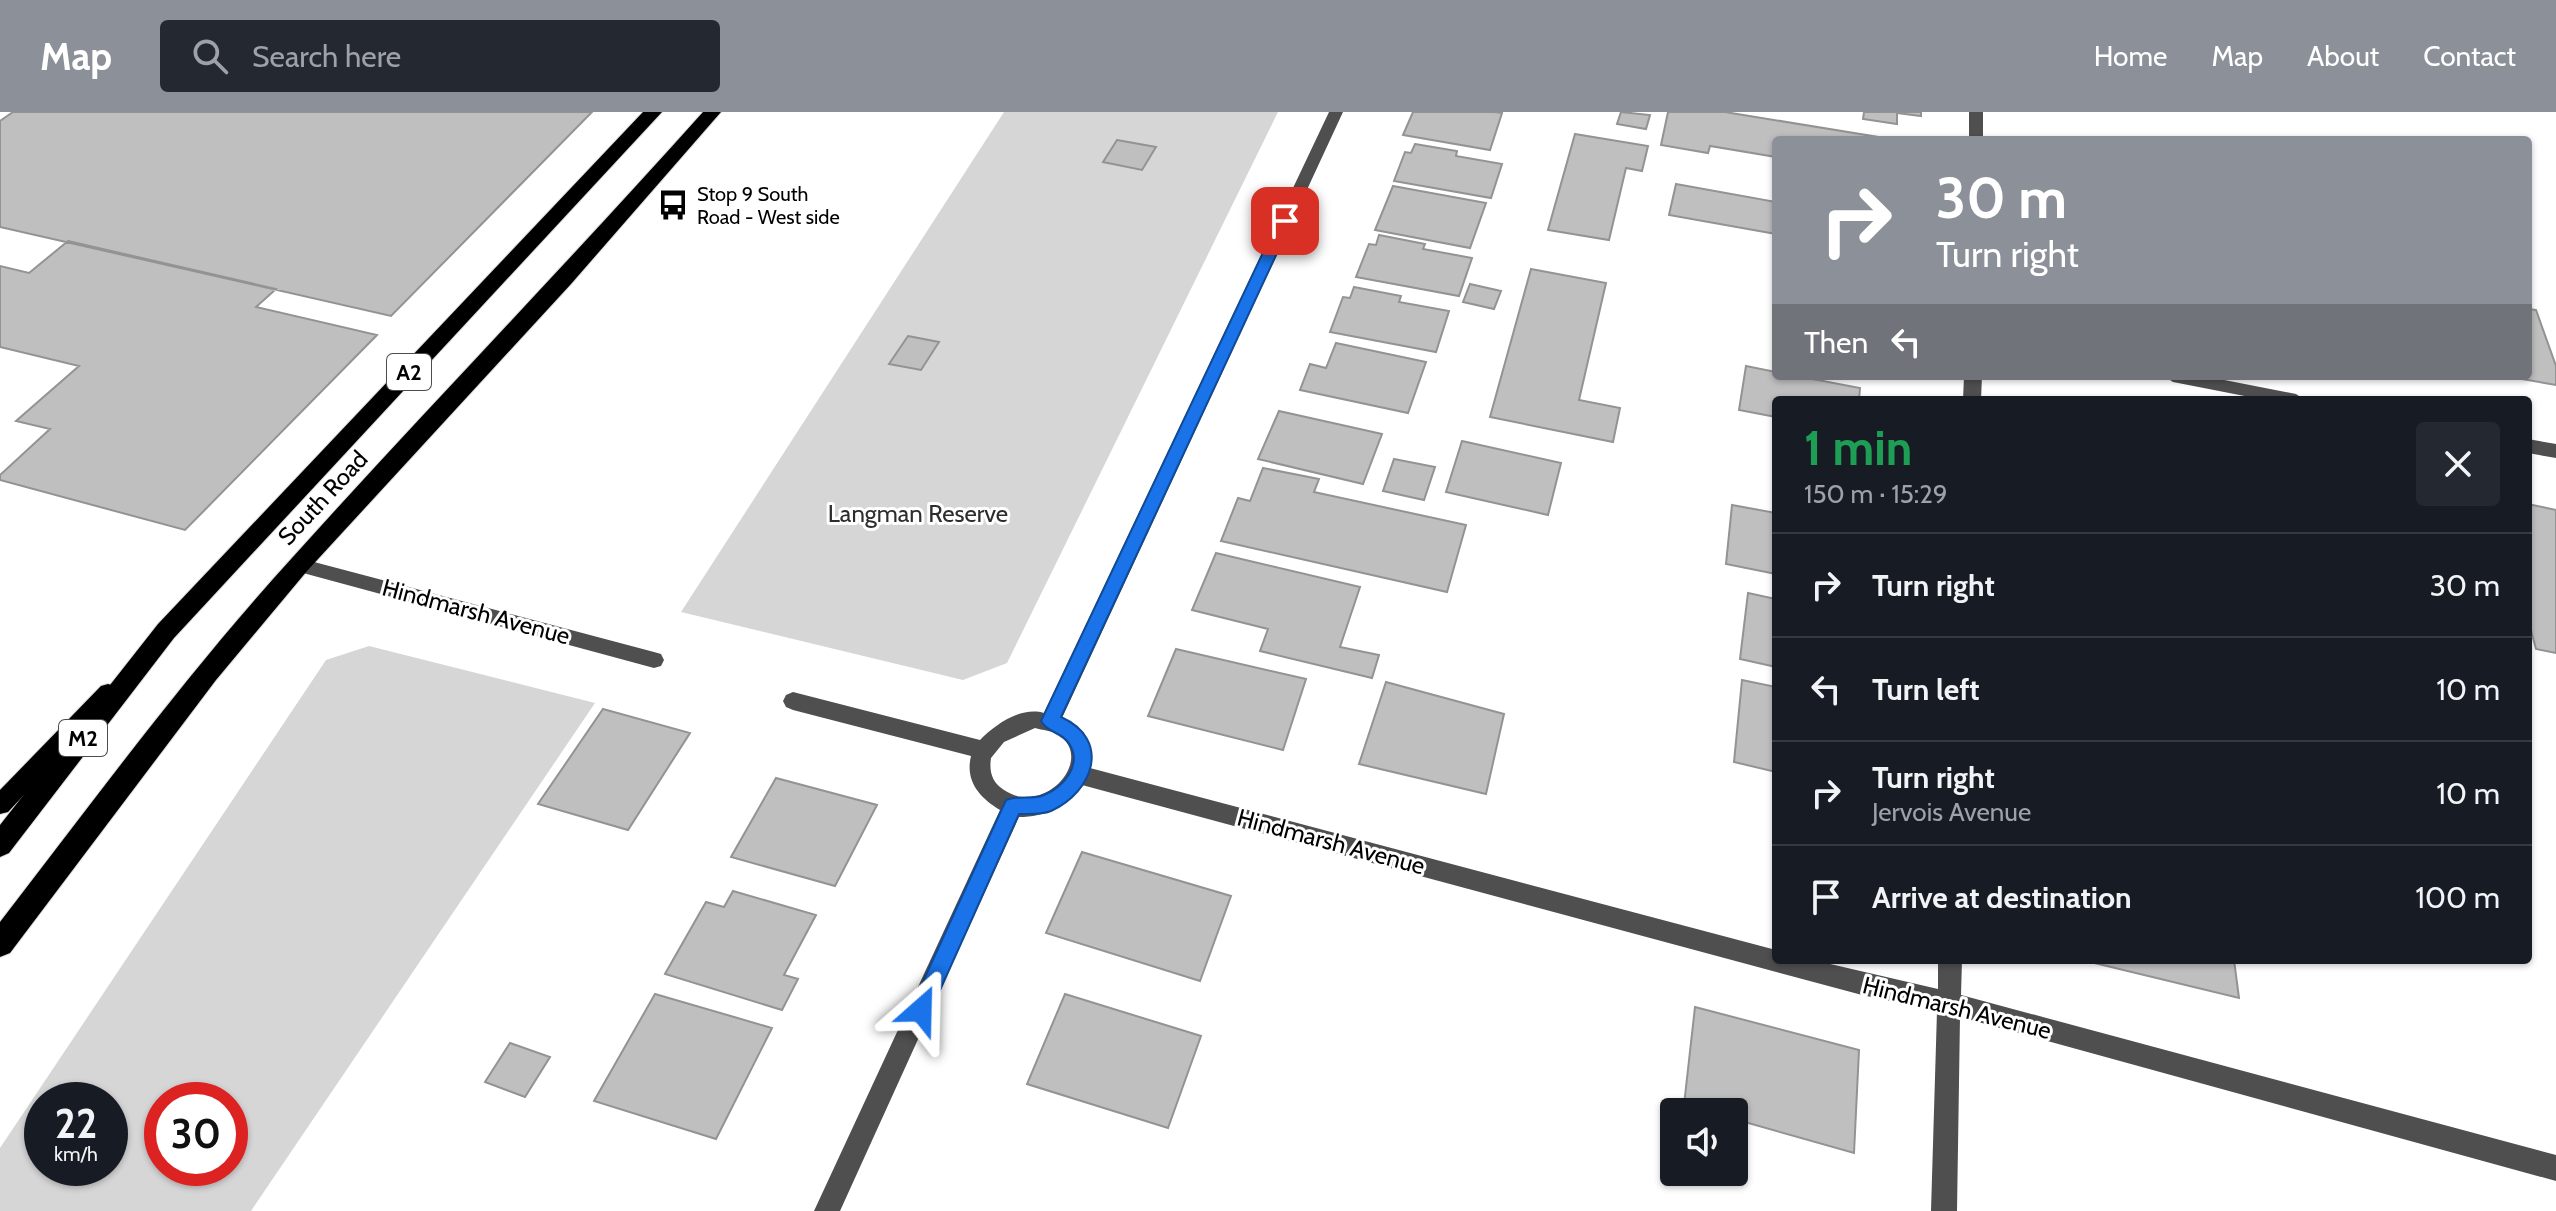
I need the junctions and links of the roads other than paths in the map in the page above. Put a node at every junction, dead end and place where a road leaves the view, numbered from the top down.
1 (653, 112) edge
2 (712, 112) edge
3 (1336, 112) edge
4 (1976, 112) edge
5 (1976, 136) edge
6 (2194, 380) edge
7 (2276, 396) edge
8 (2532, 447) edge
9 (2556, 451) edge
10 (299, 565) junction
11 (166, 631) junction
12 (654, 660) dead end
13 (793, 701) dead end
14 (1050, 721) junction
15 (984, 750) junction
16 (1080, 775) junction
17 (0, 805) edge
18 (1013, 806) junction
19 (0, 845) edge
20 (0, 944) edge
21 (1772, 960) edge
22 (1787, 964) edge
23 (1950, 964) edge
24 (1950, 1003) junction
25 (2556, 1168) edge
26 (827, 1211) edge
27 (1944, 1211) edge

1 - 11 highway, South Road / A2
2 - 10 highway, South Road / A2
3 - 14 street
4 - 5 street
6 - 7 street
8 - 9 street
10 - 12 street, Hindmarsh Avenue
10 - 20 highway, South Road / A2
11 - 17 main road, South Road
11 - 19 highway, M2
13 - 15 street
14 - 15 street
14 - 16 street
15 - 18 street
16 - 18 street
16 - 21 street, Hindmarsh Avenue
18 - 26 street
22 - 24 street, Hindmarsh Avenue
23 - 24 street
24 - 25 street, Hindmarsh Avenue
24 - 27 street

